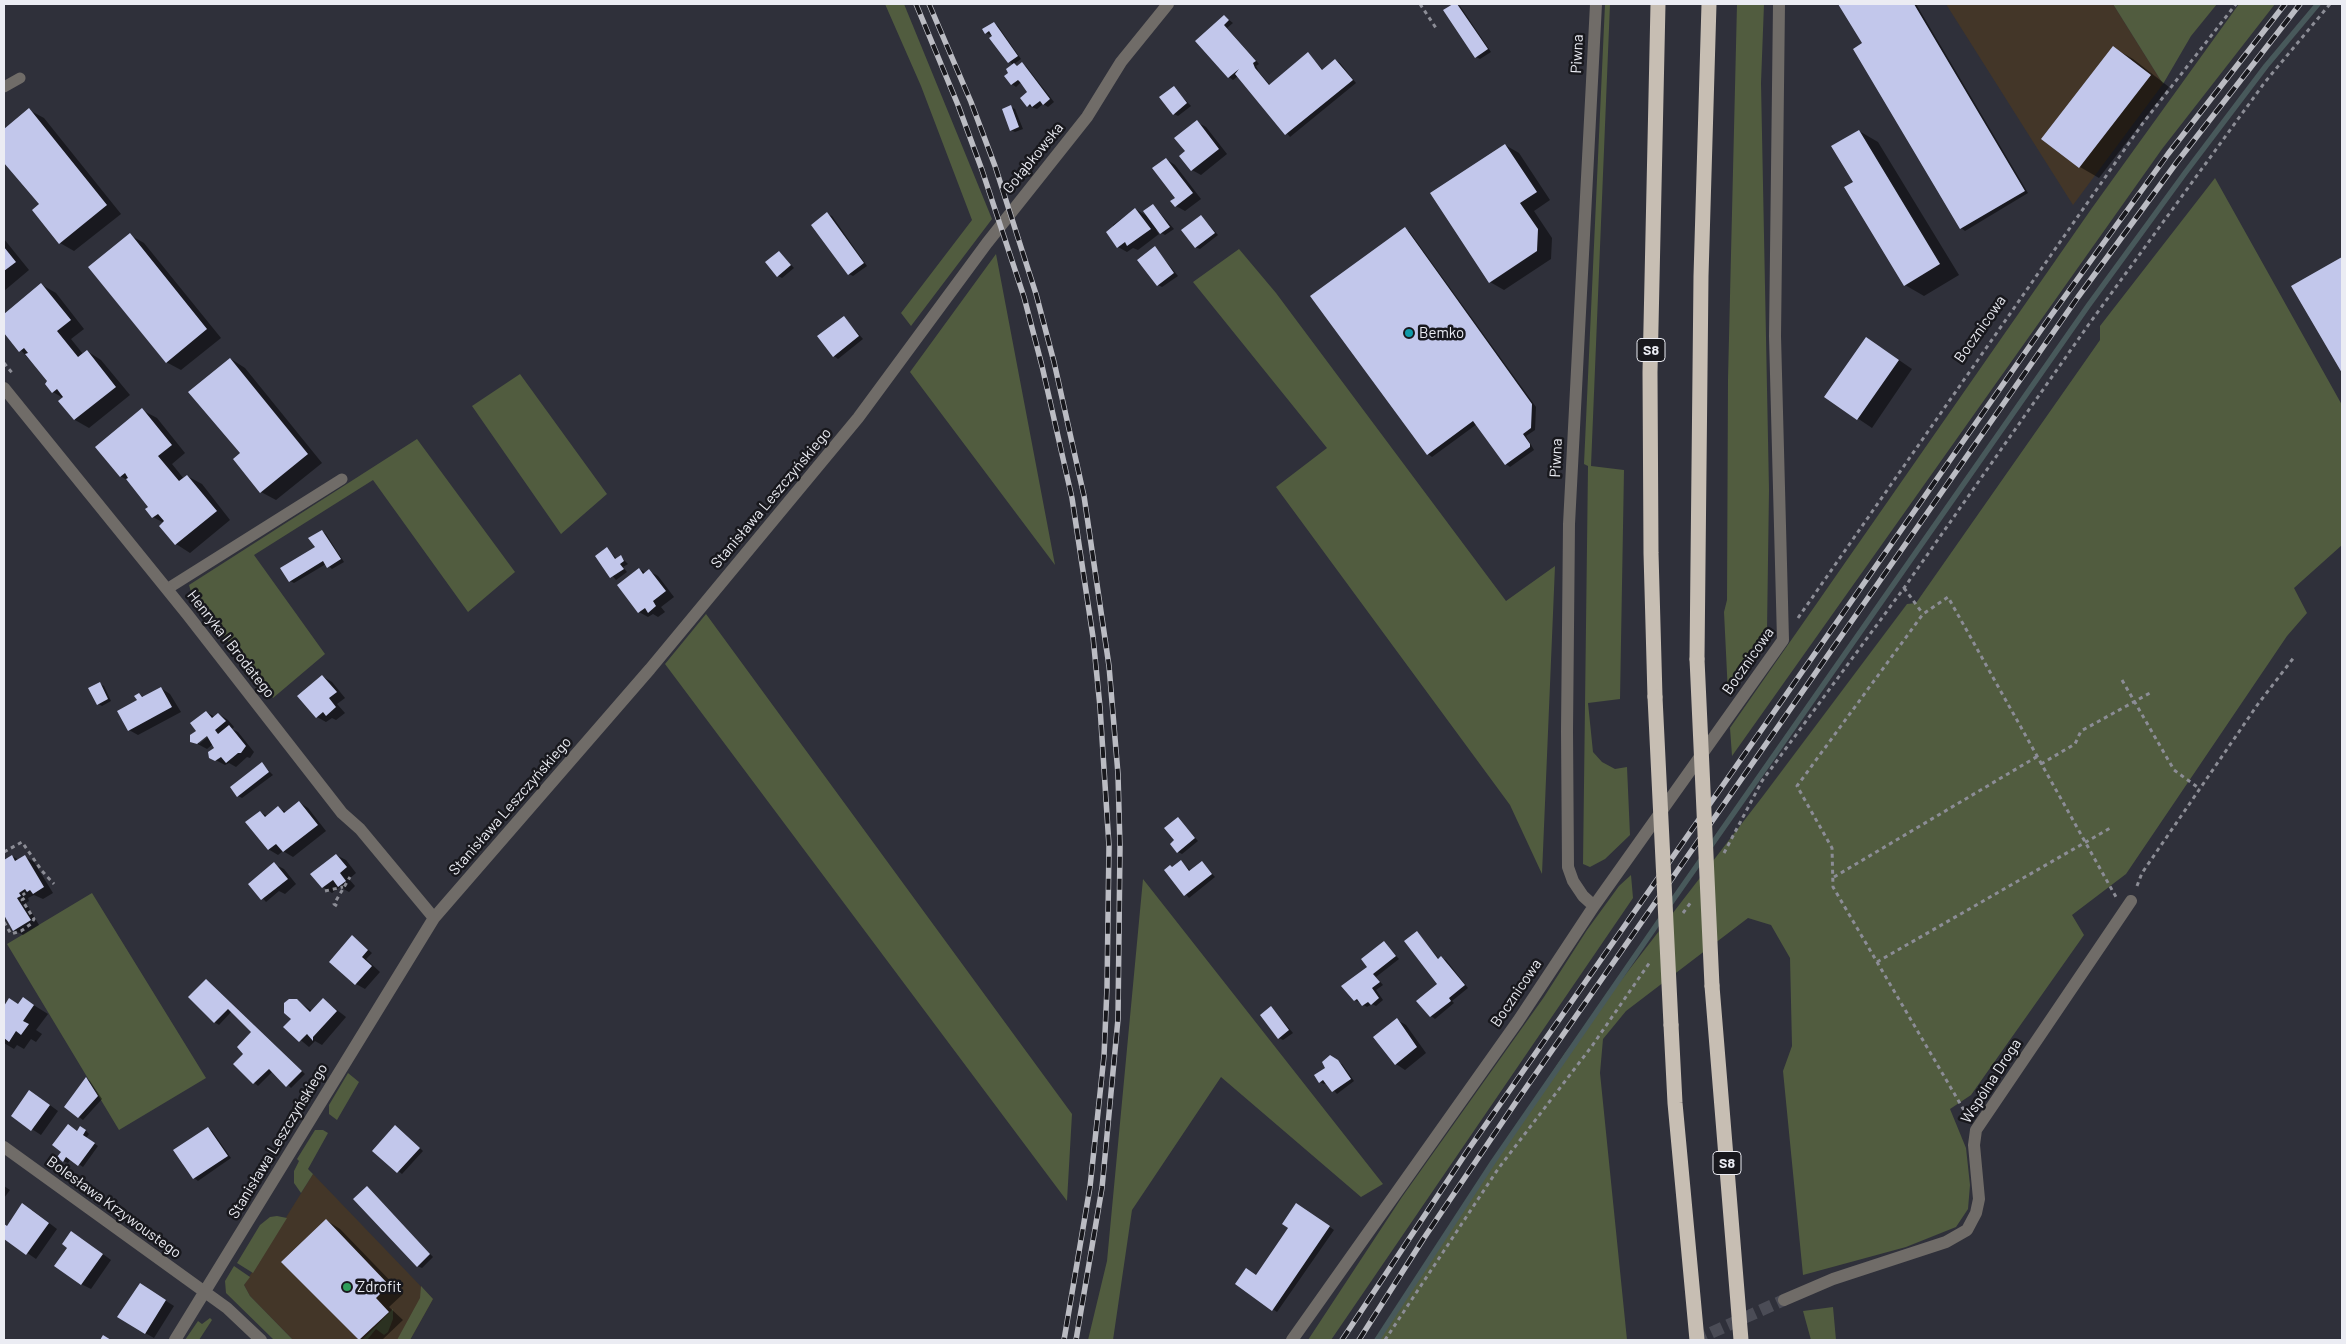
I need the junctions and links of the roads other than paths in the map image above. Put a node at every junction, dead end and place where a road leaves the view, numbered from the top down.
1 (1168, 4) edge
2 (1596, 4) edge
3 (1658, 4) edge
4 (1709, 4) edge
5 (1779, 4) edge
6 (20, 78) dead end
7 (4, 87) edge
8 (922, 332) joint
9 (4, 388) edge
10 (342, 479) dead end
11 (167, 589) junction
12 (1594, 906) junction
13 (2128, 906) road end
14 (434, 918) junction
15 (4, 1147) edge
16 (206, 1293) junction
17 (1784, 1300) tunnel mouth
18 (175, 1340) edge
19 (261, 1340) edge
20 (1292, 1340) edge
21 (1697, 1340) edge
22 (1742, 1340) edge

1 - 8 street, Gołąbkowska
2 - 12 street, Piwna
3 - 21 highway, S8, bridge
4 - 22 highway, S8, bridge
5 - 12 street, Bocznicowa
6 - 7 lane
8 - 14 street, Stanisława Leszczyńskiego
9 - 11 street, Henryka I Brodatego
10 - 11 lane
11 - 14 street, Henryka I Brodatego
12 - 20 street, Bocznicowa
13 - 17 street, Wspólna Droga
14 - 16 street, Stanisława Leszczyńskiego
15 - 16 street, Bolesława Krzywoustego
16 - 18 street, Stanisława Leszczyńskiego
16 - 19 street, Bolesława Krzywoustego

